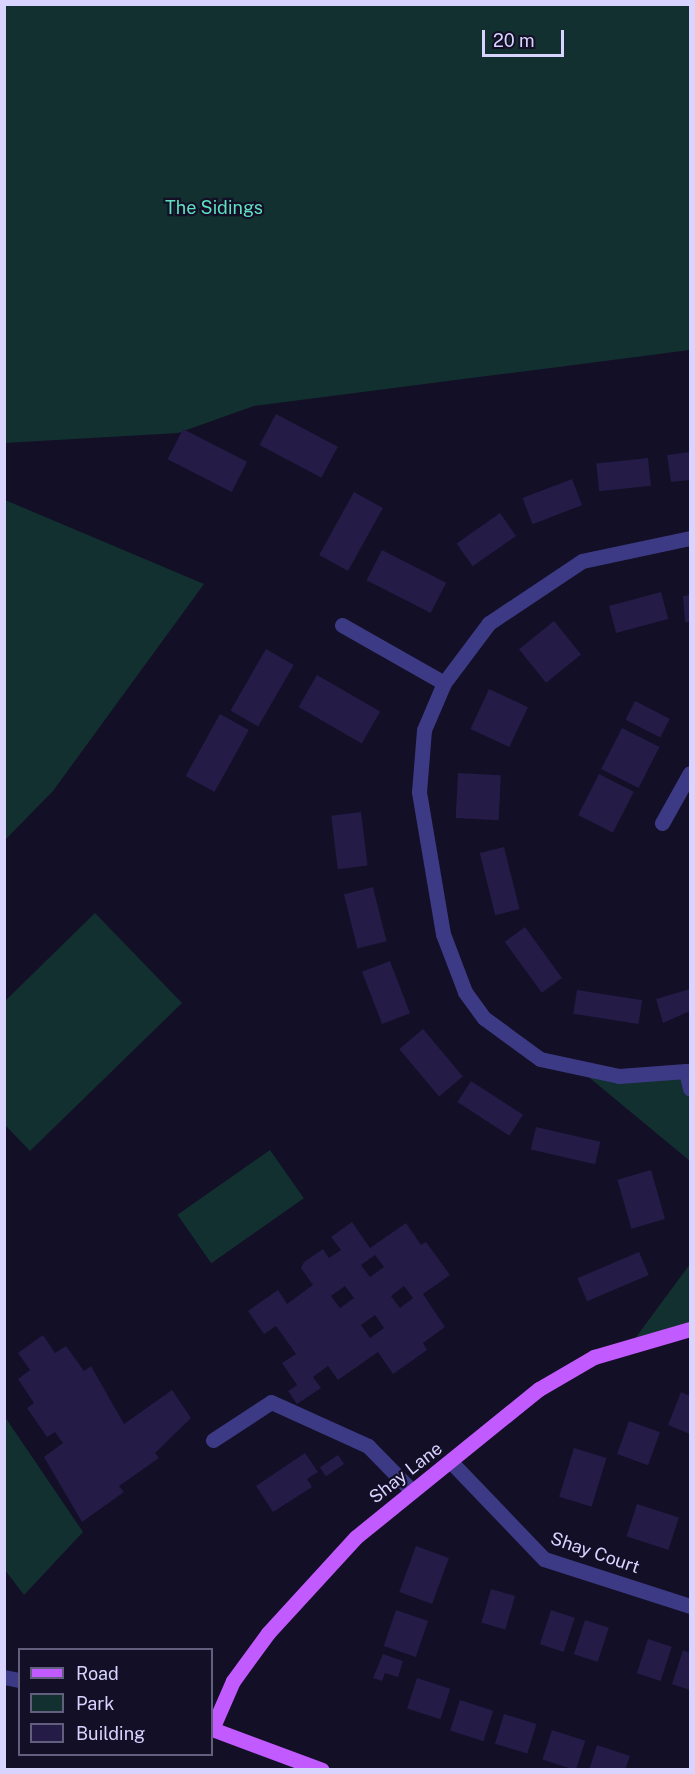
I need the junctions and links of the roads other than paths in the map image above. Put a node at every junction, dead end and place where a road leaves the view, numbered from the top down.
1 (690, 538) edge
2 (342, 625) dead end
3 (444, 683) junction
4 (690, 773) edge
5 (662, 823) dead end
6 (688, 1070) edge
7 (690, 1089) edge
8 (690, 1329) edge
9 (213, 1440) dead end
10 (452, 1463) junction
11 (412, 1491) junction
12 (690, 1606) edge
13 (213, 1727) edge
14 (213, 1729) edge
15 (322, 1770) edge

1 - 3 street
2 - 3 street
3 - 6 street
4 - 5 street
6 - 7 street
8 - 10 main road, Shay Lane
9 - 11 street
10 - 11 main road, Shay Lane
10 - 12 street, Shay Court
11 - 13 main road, Shay Lane
14 - 15 main road

